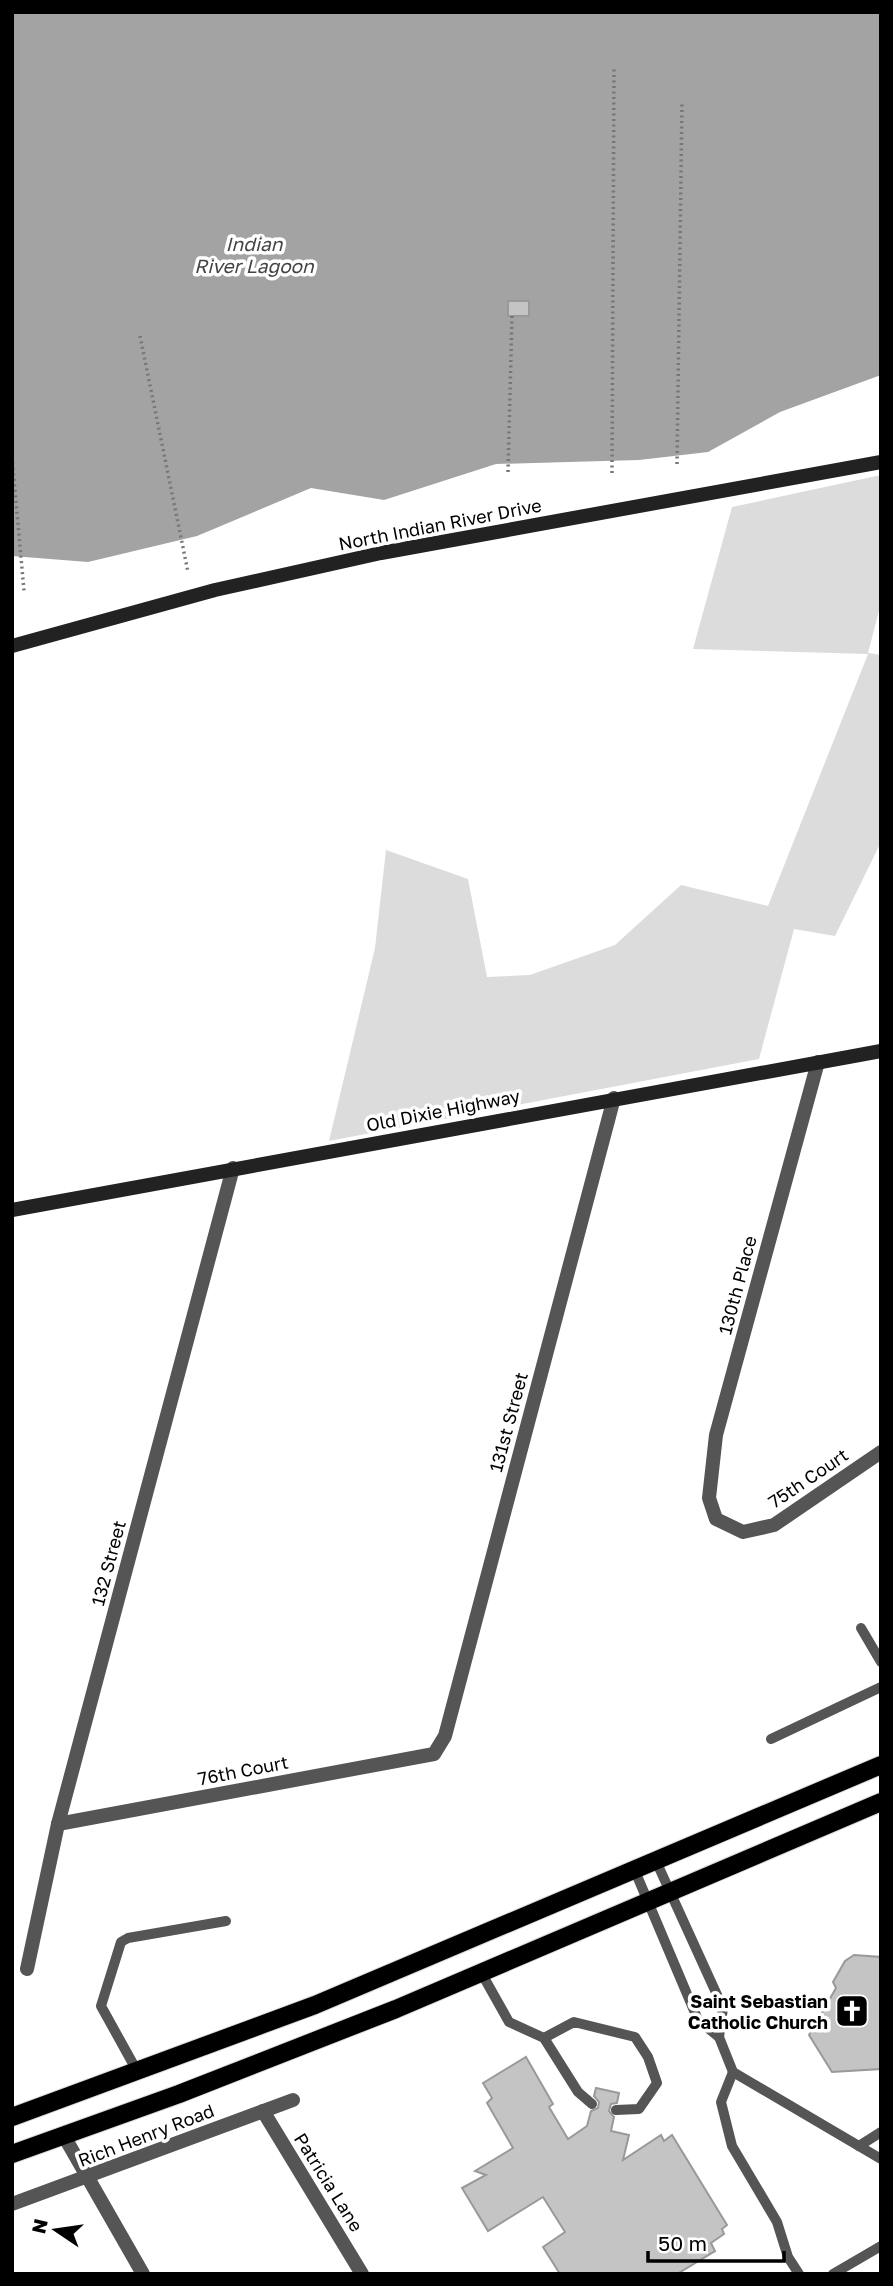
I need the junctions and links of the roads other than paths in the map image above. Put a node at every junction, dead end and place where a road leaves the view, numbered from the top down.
1 (881, 462) edge
2 (12, 646) edge
3 (881, 1051) edge
4 (818, 1062) junction
5 (614, 1098) junction
6 (233, 1168) junction
7 (12, 1210) edge
8 (881, 1452) edge
9 (716, 1519) joint
10 (861, 1628) dead end
11 (881, 1662) edge
12 (881, 1687) edge
13 (771, 1739) dead end
14 (434, 1754) joint
15 (881, 1765) edge
16 (881, 1802) edge
17 (58, 1824) junction
18 (656, 1861) junction
19 (635, 1871) junction
20 (671, 1892) junction
21 (649, 1903) junction
22 (226, 1921) dead end
23 (27, 1969) dead end
24 (482, 1973) junction
25 (719, 2037) junction
26 (544, 2038) junction
27 (137, 2071) junction
28 (733, 2072) junction
29 (293, 2099) dead end
30 (592, 2104) dead end
31 (616, 2110) dead end
32 (263, 2111) junction
33 (12, 2117) edge
34 (881, 2132) edge
35 (64, 2136) junction
36 (859, 2146) junction
37 (12, 2154) edge
38 (881, 2159) edge
39 (86, 2179) junction
40 (12, 2203) edge
41 (881, 2246) edge
42 (143, 2274) edge
43 (362, 2274) edge
44 (799, 2274) edge
45 (833, 2274) edge

1 - 2 street, North Indian River Drive
3 - 4 street, Old Dixie Highway
4 - 5 street, Old Dixie Highway
4 - 9 street, 130th Place
5 - 6 street, Old Dixie Highway
5 - 14 street, 131st Street
6 - 7 street, Old Dixie Highway
6 - 17 street, 132 Street
8 - 9 street, 75th Court
10 - 11 lane
12 - 13 lane
14 - 17 street, 76th Court
15 - 18 main road
16 - 20 main road
17 - 23 street, 132 Street
18 - 19 main road
18 - 20 lane
19 - 21 lane
19 - 27 main road
20 - 21 main road
20 - 25 lane
21 - 24 main road
21 - 25 lane
22 - 27 lane
24 - 26 lane
24 - 35 main road
25 - 28 lane
26 - 30 lane
26 - 31 lane
27 - 33 main road
28 - 36 lane
28 - 44 lane
29 - 32 street, Rich Henry Road
32 - 39 street, Rich Henry Road
32 - 43 street, Patricia Lane
34 - 36 lane
35 - 37 main road
35 - 39 street
36 - 38 lane
39 - 40 street, Rich Henry Road
39 - 42 street
41 - 45 lane

